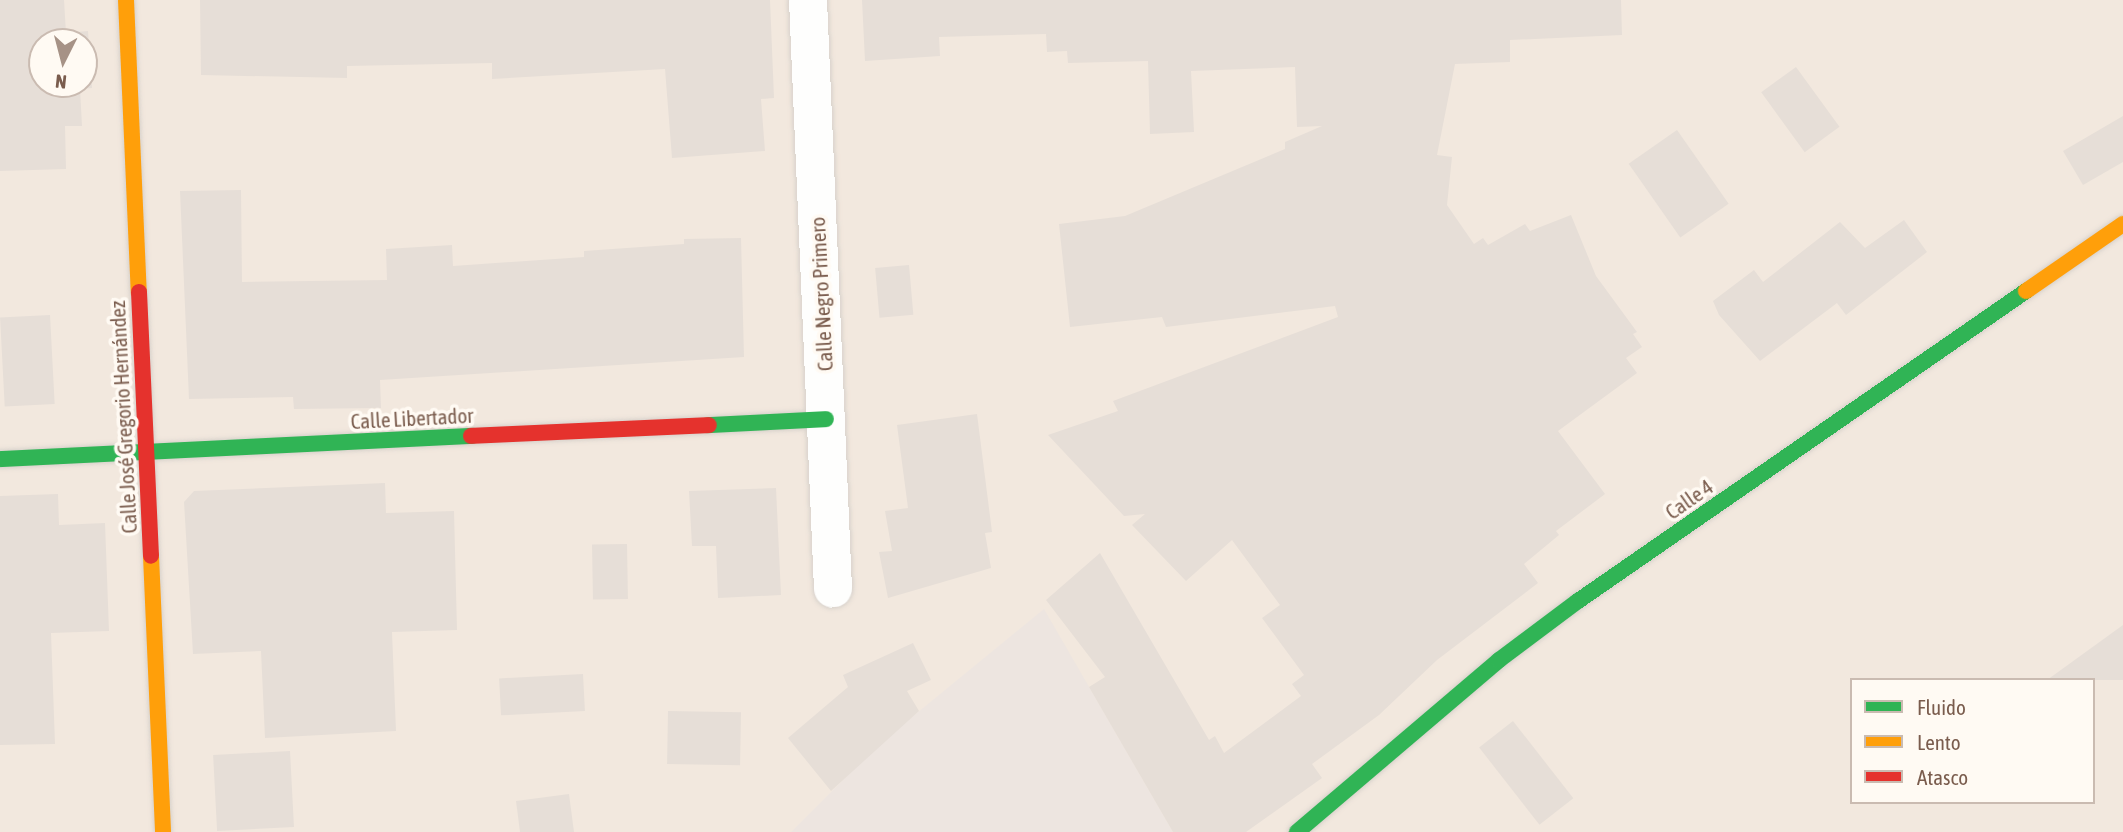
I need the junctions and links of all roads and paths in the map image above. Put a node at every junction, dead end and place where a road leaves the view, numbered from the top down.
1 (126, 0) edge
2 (808, 0) edge
3 (2123, 224) edge
4 (826, 419) junction
5 (146, 452) junction
6 (0, 459) edge
7 (833, 589) dead end
8 (163, 832) edge
9 (1297, 832) edge

1 - 5 street, Calle José Gregorio Hernández
2 - 4 street, Calle Negro Primero
3 - 9 street, Calle 4
4 - 5 street, Calle Libertador
4 - 7 street, Calle Negro Primero
5 - 6 street, Calle Libertador
5 - 8 street, Calle José Gregorio Hernández

